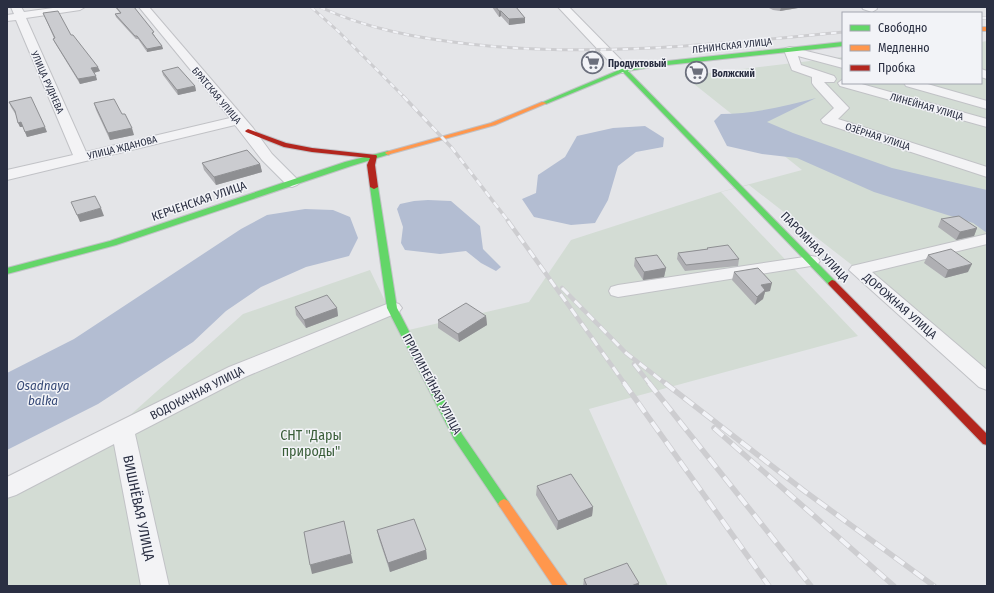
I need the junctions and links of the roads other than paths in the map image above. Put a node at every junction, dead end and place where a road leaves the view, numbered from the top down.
1 (80, 7) edge
2 (144, 7) edge
3 (567, 7) edge
4 (18, 12) edge
5 (7, 19) edge
6 (842, 44) edge
7 (790, 50) junction
8 (842, 64) edge
9 (624, 70) junction
10 (818, 76) junction
11 (842, 82) edge
12 (848, 84) edge
13 (914, 84) edge
14 (987, 105) edge
15 (238, 120) junction
16 (987, 123) edge
17 (248, 131) junction
18 (399, 150) joint
19 (374, 156) junction
20 (81, 157) junction
21 (987, 172) edge
22 (7, 175) edge
23 (292, 182) junction
24 (986, 239) dead end
25 (811, 261) junction
26 (7, 271) edge
27 (618, 291) dead end
28 (392, 308) junction
29 (987, 382) edge
30 (123, 431) junction
31 (987, 441) edge
32 (7, 488) edge
33 (155, 586) edge
34 (561, 586) edge

1 - 4 street
2 - 15 street, БРАТСКАЯ УЛИЦА
3 - 9 street
4 - 5 street
4 - 20 street, УЛИЦА РУДНЕВА
6 - 7 street, ЛЕНИНСКАЯ УЛИЦА
7 - 8 street
7 - 9 street, ЛЕНИНСКАЯ УЛИЦА
7 - 10 street, ЛИНЕЙНАЯ УЛИЦА
9 - 18 street, ЛЕНИНСКАЯ УЛИЦА
9 - 25 street, ПАРОМНАЯ УЛИЦА
10 - 11 street, ЛИНЕЙНАЯ УЛИЦА
10 - 21 street, ОЗЁРНАЯ УЛИЦА
12 - 16 street, ЛИНЕЙНАЯ УЛИЦА
13 - 14 street
15 - 17 street, БРАТСКАЯ УЛИЦА
15 - 20 street, УЛИЦА ЖДАНОВА
17 - 19 street
17 - 23 street, БРАТСКАЯ УЛИЦА
18 - 19 street, КЕРЧЕНСКАЯ УЛИЦА
19 - 23 street, КЕРЧЕНСКАЯ УЛИЦА
19 - 28 street, ПРИЛИНЕЙНАЯ УЛИЦА
20 - 22 street, УЛИЦА ЖДАНОВА
23 - 26 street, КЕРЧЕНСКАЯ УЛИЦА
24 - 29 street, ДОРОЖНАЯ УЛИЦА
25 - 27 street
25 - 31 street, ПАРОМНАЯ УЛИЦА
28 - 30 street, ВОДОКАЧНАЯ УЛИЦА
28 - 34 street, ПРИЛИНЕЙНАЯ УЛИЦА
30 - 32 street, ВОДОКАЧНАЯ УЛИЦА
30 - 33 street, ВИШНЁВАЯ УЛИЦА

